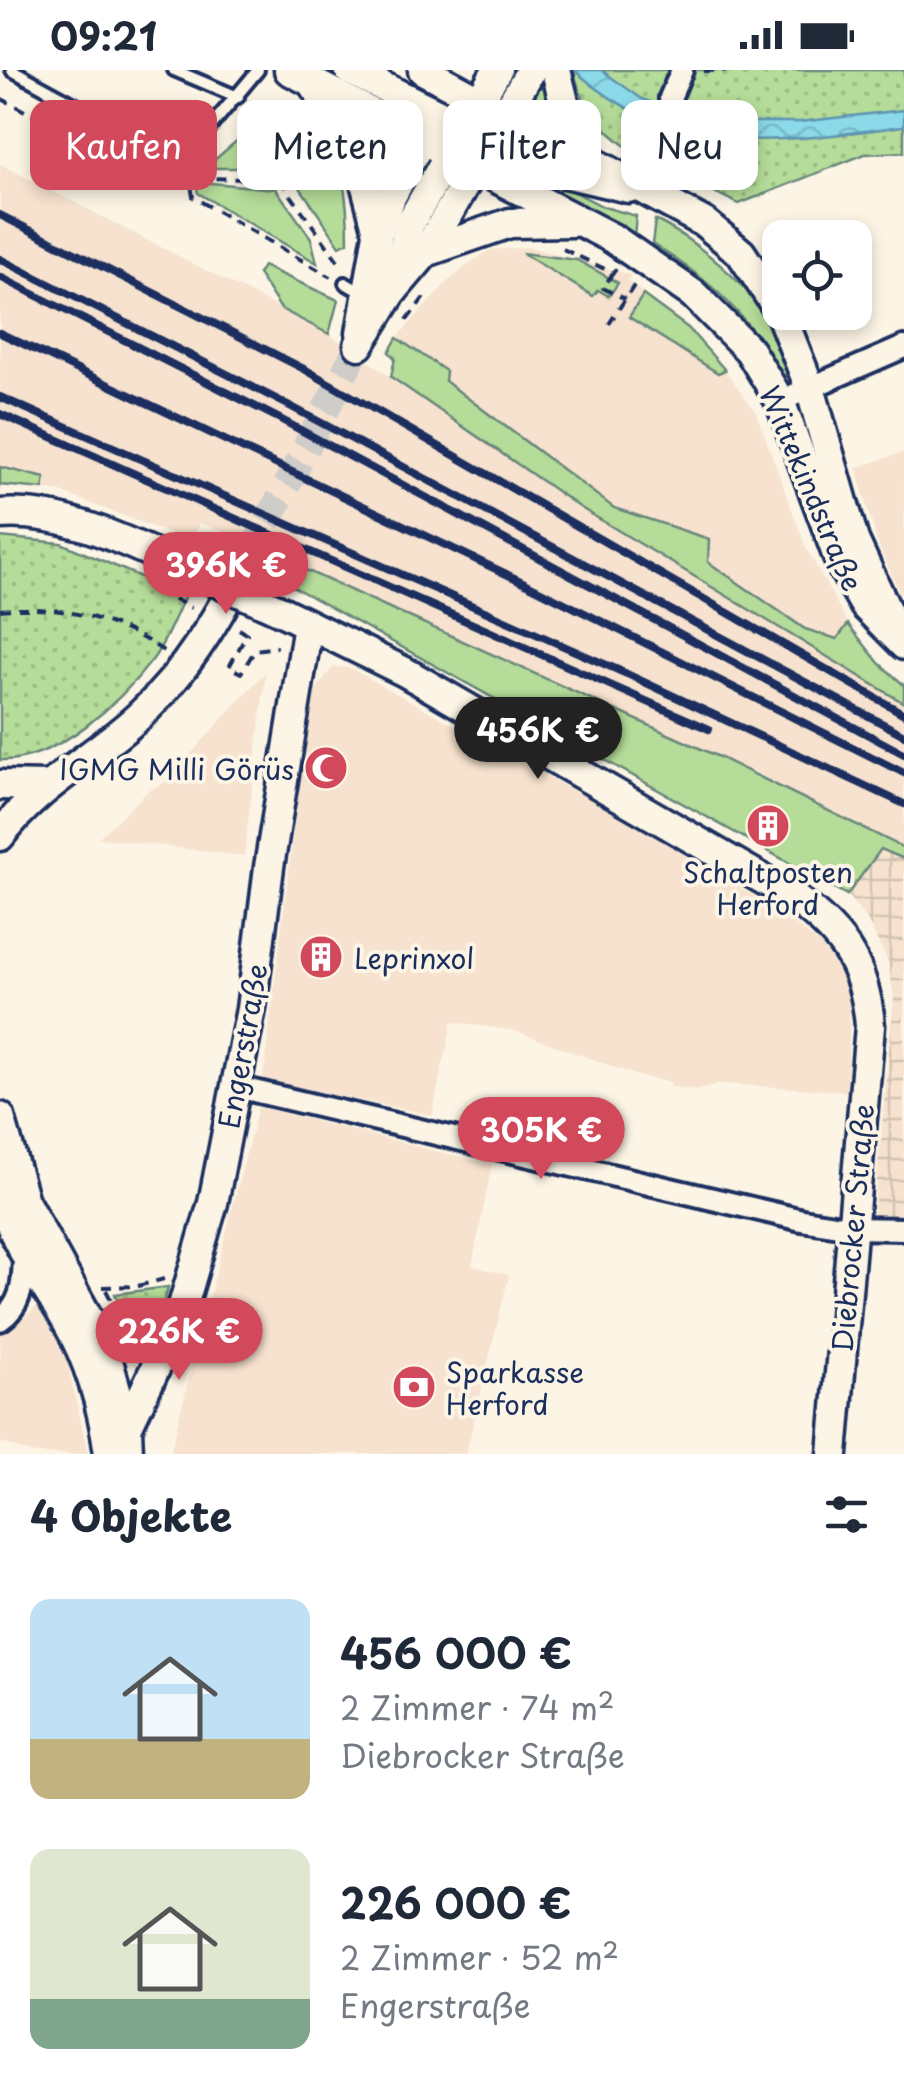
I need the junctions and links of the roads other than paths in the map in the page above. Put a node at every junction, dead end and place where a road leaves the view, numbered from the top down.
1 (12, 70) edge
2 (174, 70) edge
3 (258, 70) edge
4 (349, 70) edge
5 (423, 70) edge
6 (497, 70) edge
7 (681, 71) edge
8 (538, 72) edge
9 (300, 75) edge
10 (456, 77) edge
11 (238, 98) junction
12 (670, 98) dead end
13 (480, 100) joint
14 (517, 100) edge
15 (562, 100) edge
16 (436, 111) junction
17 (443, 114) edge
18 (424, 137) junction
19 (443, 147) edge
20 (443, 167) edge
21 (463, 190) edge
22 (522, 190) edge
23 (649, 190) edge
24 (583, 223) junction
25 (378, 233) junction
26 (426, 252) junction
27 (762, 282) edge
28 (368, 290) junction
29 (787, 330) edge
30 (904, 347) edge
31 (810, 388) junction
32 (780, 401) junction
33 (0, 514) edge
34 (248, 560) tunnel mouth
35 (305, 635) junction
36 (903, 644) edge
37 (0, 785) edge
38 (49, 786) junction
39 (1, 832) edge
40 (237, 1088) junction
41 (0, 1117) edge
42 (0, 1179) edge
43 (853, 1228) junction
44 (904, 1228) edge
45 (24, 1258) junction
46 (0, 1320) edge
47 (118, 1446) edge
48 (833, 1454) edge

1 - 11 lane
2 - 11 lane
3 - 11 lane
4 - 16 main road, Wittekindstraße
5 - 10 main road, Wittekindstraße
6 - 13 main road
7 - 12 street
8 - 14 main road
8 - 15 main road
9 - 18 main road, Wittekindstraße
9 - 25 main road
10 - 13 main road, Wittekindstraße
10 - 16 main road
16 - 17 main road, Wittekindstraße
16 - 18 main road
18 - 19 main road, Wittekindstraße
18 - 25 main road
20 - 28 main road
21 - 26 main road
22 - 24 main road, Wittekindstraße
23 - 27 main road, Wittekindstraße
24 - 26 main road
24 - 32 main road, Wittekindstraße
25 - 28 main road
26 - 28 main road
29 - 31 main road, Wittekindstraße
30 - 31 street
31 - 32 street
31 - 36 main road, Wittekindstraße
32 - 36 main road, Wittekindstraße
33 - 35 main road, Diebrocker Straße, bridge
34 - 38 main road
35 - 40 main road, Engerstraße
35 - 43 main road, Diebrocker Straße
37 - 38 main road
38 - 39 main road
40 - 43 street
40 - 47 main road, Engerstraße
41 - 47 main road
42 - 45 main road
43 - 44 street
43 - 48 main road, Diebrocker Straße
45 - 46 street
45 - 47 main road

